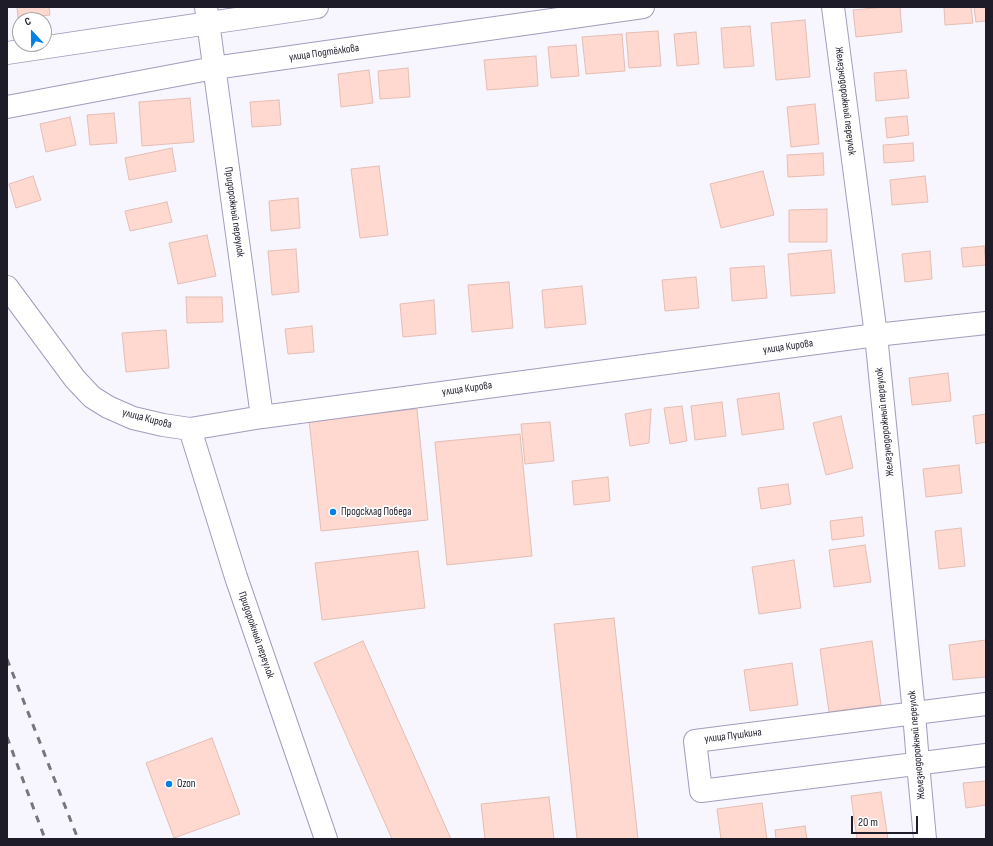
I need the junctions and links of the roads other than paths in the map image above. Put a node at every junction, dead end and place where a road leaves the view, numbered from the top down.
1 (317, 7) edge
2 (643, 7) edge
3 (833, 7) edge
4 (207, 15) edge
5 (7, 53) edge
6 (214, 68) junction
7 (7, 107) edge
8 (7, 287) edge
9 (986, 323) edge
10 (876, 335) junction
11 (262, 417) junction
12 (190, 429) junction
13 (986, 704) edge
14 (914, 713) junction
15 (986, 755) edge
16 (918, 763) junction
17 (326, 839) edge
18 (925, 839) edge

1 - 4 street
2 - 6 street, улица Подтёлкова
3 - 10 street, Железнодорожный переулок
4 - 5 street
4 - 6 street, Придорожный переулок
6 - 7 street, улица Подтёлкова
6 - 11 street, Придорожный переулок
8 - 12 street, улица Кирова
9 - 10 street, улица Кирова
10 - 11 street, улица Кирова
10 - 14 street, Железнодорожный переулок
11 - 12 street, улица Кирова
12 - 17 street, Придорожный переулок
13 - 14 street, улица Пушкина
14 - 16 street, Железнодорожный переулок
14 - 16 street, улица Пушкина
15 - 16 street, улица Пушкина
16 - 18 street, Железнодорожный переулок

